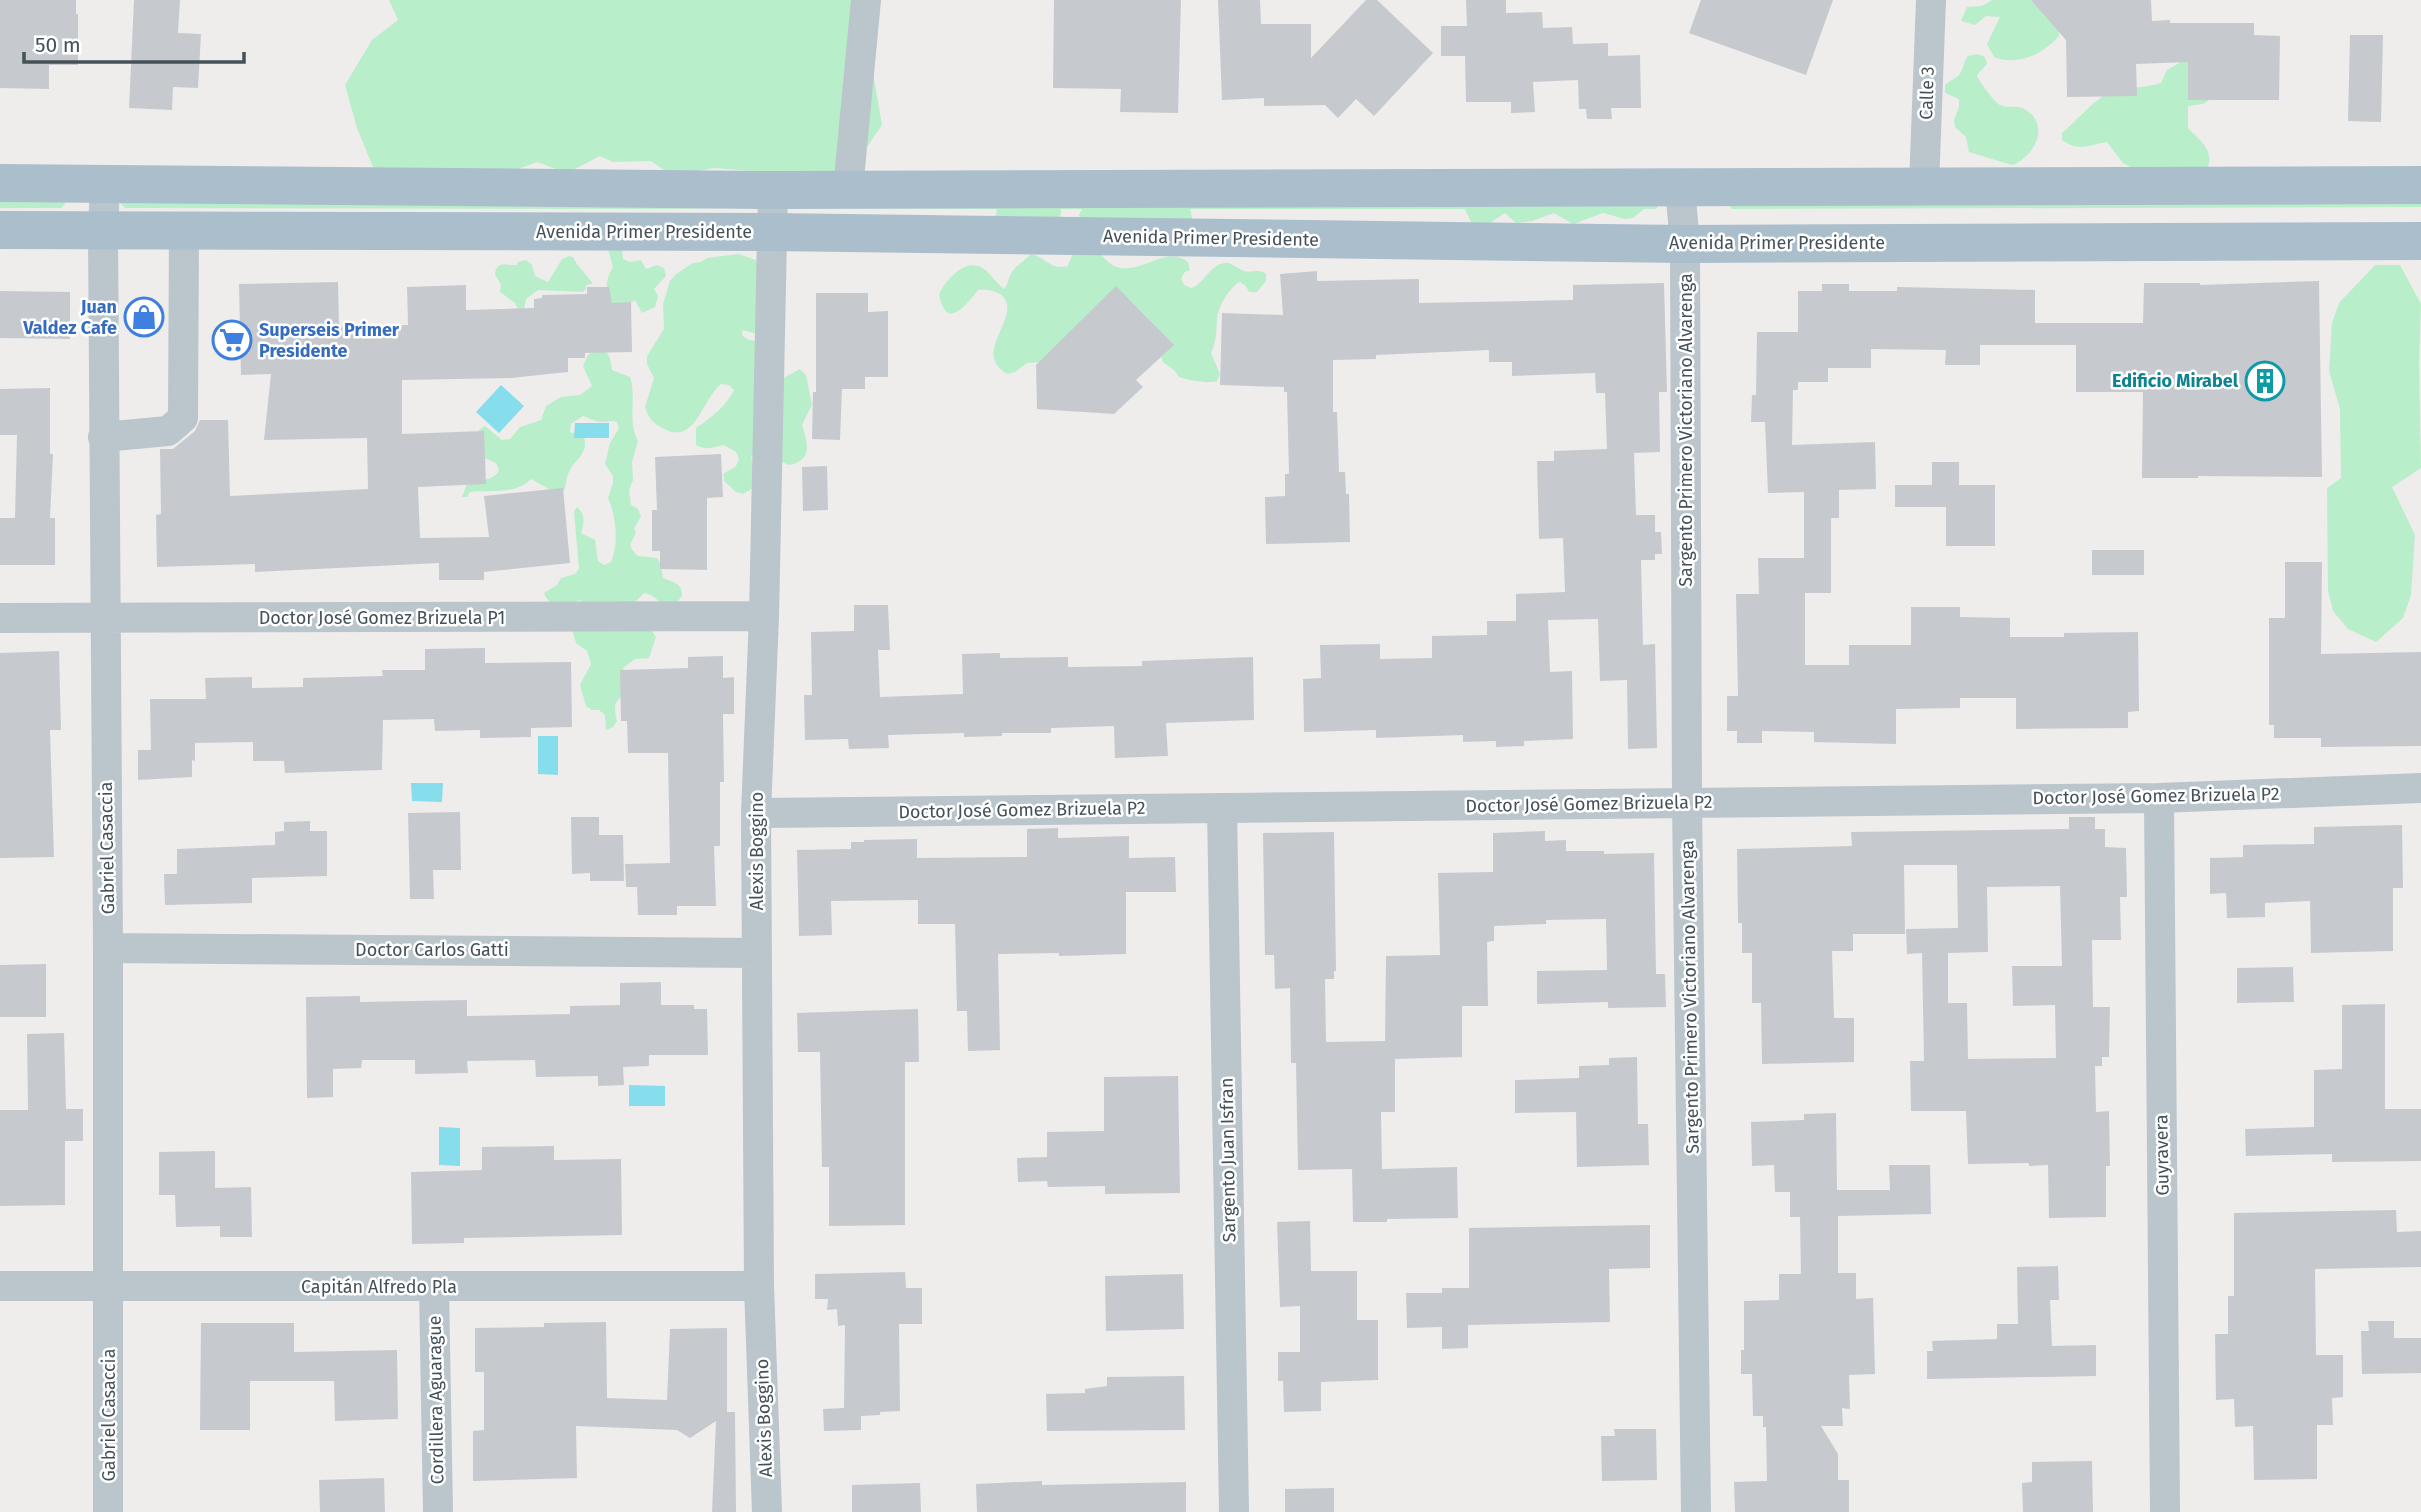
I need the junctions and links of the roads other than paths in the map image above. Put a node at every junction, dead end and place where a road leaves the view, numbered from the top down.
1 (866, 0) edge
2 (1931, 0) edge
3 (0, 183) edge
4 (105, 185) junction
5 (2421, 185) edge
6 (1923, 186) junction
7 (2130, 186) junction
8 (1681, 188) junction
9 (848, 189) junction
10 (773, 190) junction
11 (0, 229) edge
12 (103, 230) junction
13 (184, 231) junction
14 (771, 232) junction
15 (2421, 241) edge
16 (2129, 242) junction
17 (1685, 244) junction
18 (103, 438) junction
19 (764, 616) junction
20 (0, 618) edge
21 (104, 619) junction
22 (2421, 788) edge
23 (2159, 798) junction
24 (1687, 803) junction
25 (1222, 808) junction
26 (756, 813) junction
27 (108, 948) junction
28 (757, 953) junction
29 (110, 1285) junction
30 (0, 1286) edge
31 (759, 1286) junction
32 (435, 1288) junction
33 (108, 1512) edge
34 (438, 1512) edge
35 (767, 1512) edge
36 (1234, 1512) edge
37 (1696, 1512) edge
38 (2165, 1512) edge

1 - 9 street
2 - 6 street, Calle 3
3 - 4 main road
4 - 10 main road
4 - 12 street, Gabriel Casaccia
5 - 7 main road
6 - 7 main road
6 - 8 main road
7 - 16 main road
8 - 9 main road
8 - 17 street, Sargento Primero Victoriano Alvarenga
9 - 10 main road
10 - 14 street, Alexis Boggino
11 - 12 main road, Avenida Primer Presidente
12 - 13 main road, Avenida Primer Presidente
12 - 18 street, Gabriel Casaccia
13 - 14 main road, Avenida Primer Presidente
13 - 18 street
14 - 17 main road, Avenida Primer Presidente
14 - 19 street, Alexis Boggino
15 - 16 main road, Avenida Primer Presidente
16 - 17 main road, Avenida Primer Presidente
17 - 24 street, Sargento Primero Victoriano Alvarenga
18 - 21 street, Gabriel Casaccia
19 - 21 street, Doctor José Gomez Brizuela P1
19 - 26 street, Alexis Boggino
20 - 21 street, Doctor José Gomez Brizuela P1
21 - 27 street, Gabriel Casaccia
22 - 23 street, Doctor José Gomez Brizuela P2
23 - 24 street, Doctor José Gomez Brizuela P2
23 - 38 street, Guyravera
24 - 25 street, Doctor José Gomez Brizuela P2
24 - 37 street, Sargento Primero Victoriano Alvarenga
25 - 26 street, Doctor José Gomez Brizuela P2
25 - 36 street, Sargento Juan Isfran
26 - 28 street, Alexis Boggino
27 - 28 street, Doctor Carlos Gatti
27 - 29 street, Gabriel Casaccia
28 - 31 street, Alexis Boggino
29 - 30 street, Capitán Alfredo Pla
29 - 32 street, Capitán Alfredo Pla
29 - 33 street, Gabriel Casaccia
31 - 32 street, Capitán Alfredo Pla
31 - 35 street, Alexis Boggino
32 - 34 street, Cordillera Aguarague

